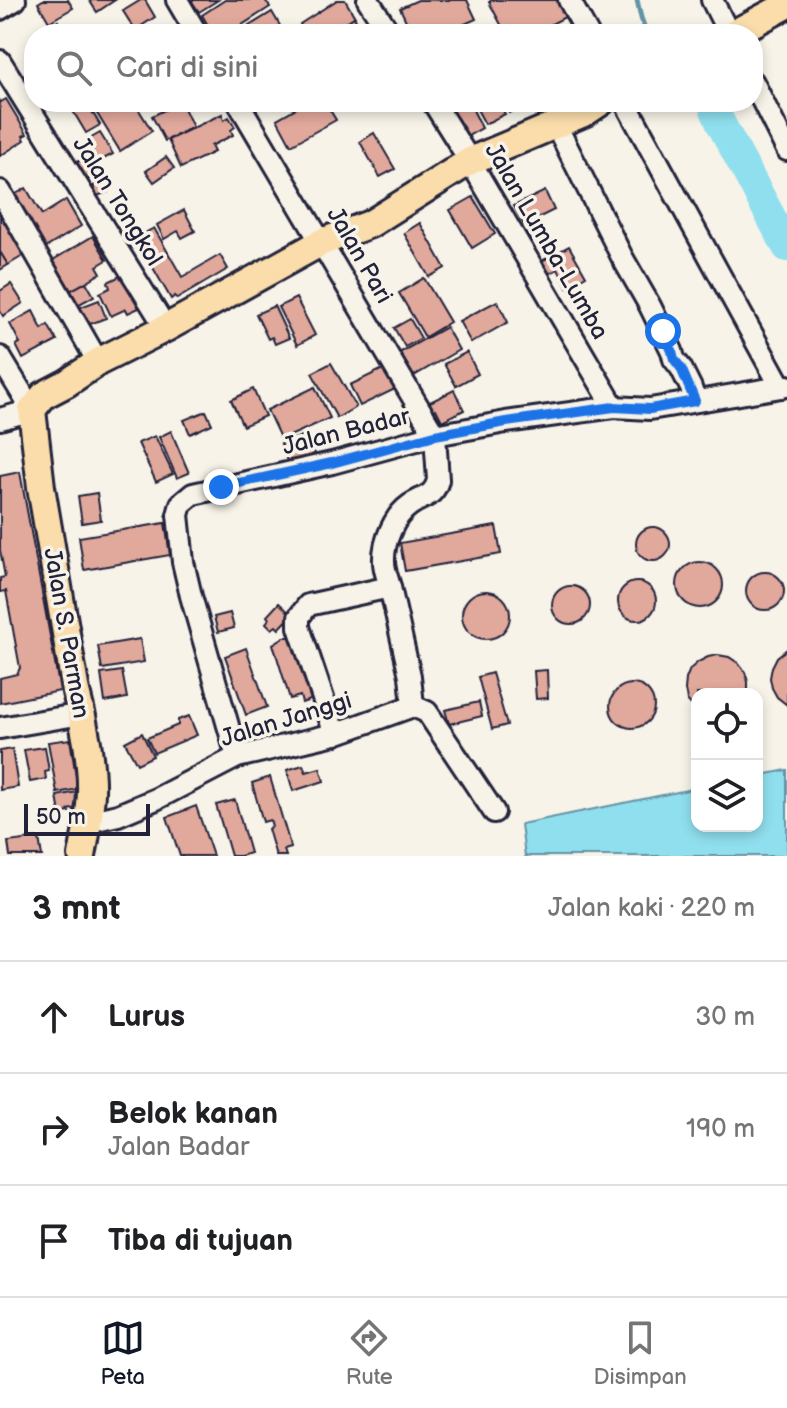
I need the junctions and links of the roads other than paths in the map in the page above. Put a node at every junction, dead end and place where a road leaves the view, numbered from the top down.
1 (15, 0) edge
2 (177, 0) edge
3 (368, 0) edge
4 (569, 0) edge
5 (712, 0) edge
6 (787, 5) edge
7 (0, 9) edge
8 (191, 24) edge
9 (384, 24) edge
10 (582, 24) edge
11 (725, 24) edge
12 (750, 24) edge
13 (0, 61) edge
14 (24, 100) edge
15 (763, 102) edge
16 (32, 112) edge
17 (244, 112) edge
18 (439, 112) edge
19 (586, 112) edge
20 (631, 112) edge
21 (556, 125) junction
22 (787, 150) edge
23 (470, 161) junction
24 (0, 191) edge
25 (322, 242) junction
26 (166, 328) junction
27 (0, 357) edge
28 (98, 362) junction
29 (784, 386) edge
30 (695, 401) junction
31 (614, 407) junction
32 (32, 410) junction
33 (0, 419) edge
34 (435, 435) junction
35 (390, 587) junction
36 (413, 706) junction
37 (82, 714) junction
38 (0, 728) edge
39 (335, 734) junction
40 (237, 757) junction
41 (494, 812) dead end
42 (88, 822) junction
43 (82, 856) edge

1 - 7 street
2 - 8 street
3 - 9 street
4 - 10 street
5 - 11 street
6 - 12 main road
13 - 14 street, Jalan Tongkol
15 - 22 street
16 - 26 street, Jalan Tongkol
17 - 25 street, Jalan Pari
18 - 23 street, Jalan Lumba-Lumba
19 - 21 main road
20 - 29 street
21 - 23 main road
21 - 30 street
23 - 25 main road
23 - 31 street, Jalan Lumba-Lumba
24 - 28 street
25 - 26 main road
25 - 34 street, Jalan Pari
26 - 28 main road
27 - 32 street
28 - 32 main road
29 - 30 street, Jalan Badar
30 - 31 street, Jalan Badar
31 - 34 street, Jalan Badar
32 - 33 street
32 - 37 main road, Jalan S. Parman
34 - 35 street
34 - 40 street, Jalan Badar
35 - 36 street
35 - 39 street
36 - 39 street, Jalan Janggi
36 - 41 street
37 - 38 street
37 - 42 main road, Jalan S. Parman
39 - 40 street, Jalan Janggi
40 - 42 street, Jalan Janggi
42 - 43 main road, Jalan S. Parman

